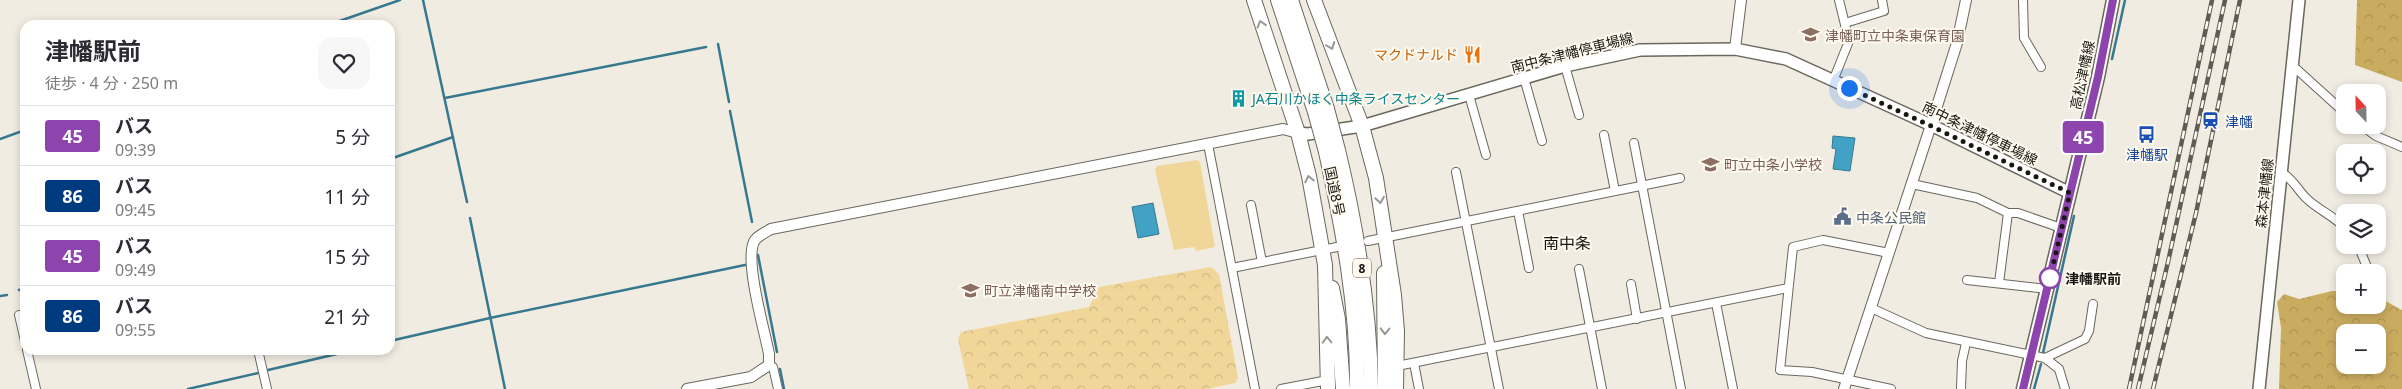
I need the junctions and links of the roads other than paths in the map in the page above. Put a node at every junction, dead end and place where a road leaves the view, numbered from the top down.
1 (1254, 0) edge
2 (1278, 0) edge
3 (1291, 0) edge
4 (1314, 0) edge
5 (1741, 0) edge
6 (1840, 0) edge
7 (1882, 0) edge
8 (1966, 0) edge
9 (2023, 0) edge
10 (2113, 0) edge
11 (2299, 0) edge
12 (1845, 23) junction
13 (1735, 49) junction
14 (2292, 65) junction
15 (1565, 66) junction
16 (2041, 67) dead end
17 (1524, 78) junction
18 (1833, 81) junction
19 (1469, 95) junction
20 (2336, 105) edge
21 (1321, 111) junction
22 (1580, 115) dead end
23 (1362, 126) junction
24 (1931, 126) junction
25 (1298, 133) junction
26 (1604, 134) dead end
27 (2373, 134) edge
28 (1542, 141) dead end
29 (1634, 143) dead end
30 (1208, 144) junction
31 (2402, 147) edge
32 (1332, 151) junction
33 (1486, 155) dead end
34 (1456, 172) dead end
35 (2282, 172) junction
36 (1680, 178) dead end
37 (1912, 184) junction
38 (1642, 186) junction
39 (1615, 191) junction
40 (2070, 193) junction
41 (1251, 205) dead end
42 (1518, 210) junction
43 (2008, 213) junction
44 (2336, 220) edge
45 (1467, 221) junction
46 (2062, 228) junction
47 (1368, 241) dead end
48 (1386, 242) junction
49 (1337, 247) dead end
50 (1322, 250) junction
51 (1888, 253) junction
52 (1262, 262) junction
53 (1325, 265) junction
54 (1232, 268) junction
55 (1529, 268) dead end
56 (1579, 269) dead end
57 (1967, 280) dead end
58 (1999, 283) junction
59 (1631, 284) dead end
60 (1788, 288) junction
61 (2047, 289) junction
62 (1716, 303) junction
63 (2093, 304) dead end
64 (1870, 308) junction
65 (1666, 313) junction
66 (19, 315) dead end
67 (1637, 318) junction
68 (20, 319) edge
69 (1591, 328) junction
70 (1966, 343) junction
71 (1491, 348) junction
72 (28, 355) edge
73 (259, 355) edge
74 (2031, 356) junction
75 (2045, 358) junction
76 (1414, 363) junction
77 (769, 365) junction
78 (1397, 366) junction
79 (1328, 384) edge
80 (1846, 384) edge
81 (1290, 388) edge
82 (36, 389) edge
83 (267, 389) edge
84 (687, 389) edge
85 (778, 389) edge
86 (1255, 389) edge
87 (1281, 389) edge
88 (1342, 389) edge
89 (1357, 389) edge
90 (1371, 389) edge
91 (1385, 389) edge
92 (1396, 389) edge
93 (1419, 389) edge
94 (1499, 389) edge
95 (1602, 389) edge
96 (1681, 389) edge
97 (1733, 389) edge
98 (1891, 389) edge
99 (1961, 389) edge
100 (2023, 389) edge
101 (2065, 389) edge
102 (2259, 389) edge

25 -> 1 highway
2 - 21 highway, 国道8号 / 8
3 - 21 highway, 国道8号 / 8
4 -> 23 highway
5 - 13 street
6 - 12 street
7 - 12 street
8 - 24 street
9 - 16 street
10 - 40 main road, 高松津幡線
11 - 14 main road, 森本津幡線
12 - 18 street
13 - 15 main road, 南中条津幡停車場線
13 - 18 main road, 南中条津幡停車場線
14 - 20 street
14 - 35 main road, 森本津幡線
15 - 17 main road, 南中条津幡停車場線
15 - 22 street
17 - 19 main road, 南中条津幡停車場線
17 - 28 street
18 - 24 main road, 南中条津幡停車場線
19 - 23 main road, 南中条津幡停車場線
19 - 33 street
21 - 32 highway, 国道8号 / 8, bridge
23 - 25 main road, 南中条津幡停車場線
23 -> 48 highway
24 - 37 street
24 - 40 main road, 南中条津幡停車場線
25 - 30 street
50 -> 25 highway
26 - 39 street
27 - 31 street
29 - 38 street
30 - 54 street
30 - 77 street
32 - 89 highway, 国道8号 / 8
32 - 90 highway, 国道8号 / 8
34 - 45 street
35 - 44 street
35 - 102 main road, 森本津幡線
36 - 38 street
37 - 43 street
37 - 51 street
38 - 39 street
38 - 65 street
39 - 42 street
40 - 46 main road, 高松津幡線
41 - 52 street
42 - 45 street
42 - 55 street
43 - 46 street
43 - 58 street
45 - 48 street
45 - 71 street
46 - 61 main road, 高松津幡線
47 - 48 street
48 - 78 highway
48 -> 91 highway, 8
49 - 50 street
50 - 52 street
50 - 53 highway
51 - 60 street
51 - 64 street
52 - 54 street
79 -> 53 highway
53 - 88 highway
54 - 86 street
56 - 69 street
57 - 58 street
58 - 61 street
59 - 67 street
60 - 62 street
60 - 80 street
61 - 74 main road, 高松津幡線
62 - 65 street
62 - 97 street
63 - 75 street
64 - 70 street
64 - 80 street
65 - 67 street
65 - 96 street
66 - 68 street
67 - 69 street
69 - 71 street
69 - 95 street
70 - 74 street
70 - 99 street
71 - 76 street
71 - 94 street
72 - 82 street
73 - 83 street
74 - 75 street
74 - 100 main road, 高松津幡線
75 - 101 street
76 - 78 street
76 - 93 street
77 - 84 street
77 - 85 street
78 - 92 highway
79 - 81 street
80 - 98 street
81 - 87 street

